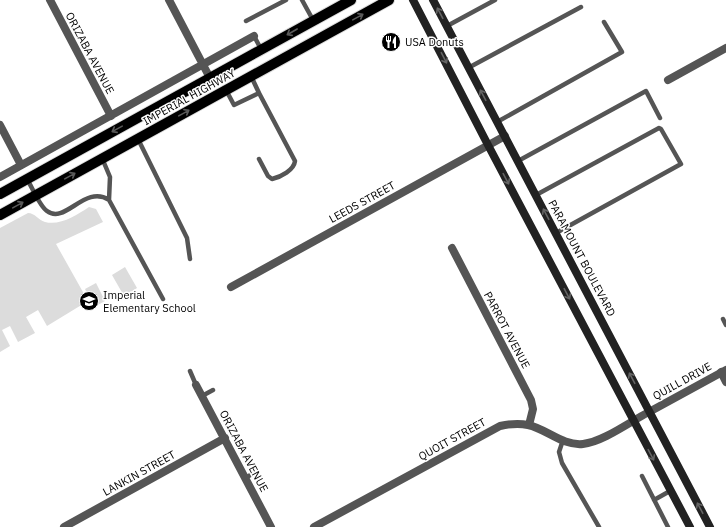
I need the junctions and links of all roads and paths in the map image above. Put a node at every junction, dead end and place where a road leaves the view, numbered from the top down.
1 (50, 0) edge
2 (169, 0) edge
3 (286, 0) edge
4 (302, 0) edge
5 (389, 0) edge
6 (413, 0) edge
7 (433, 0) edge
8 (495, 0) edge
9 (347, 1) edge
10 (581, 7) dead end
11 (313, 20) junction
12 (246, 21) dead end
13 (604, 22) dead end
14 (446, 26) junction
15 (254, 36) joint
16 (726, 48) edge
17 (261, 49) junction
18 (203, 65) junction
19 (468, 68) junction
20 (251, 76) junction
21 (210, 78) junction
22 (668, 80) dead end
23 (226, 90) junction
24 (259, 93) junction
25 (111, 116) junction
26 (660, 118) dead end
27 (497, 122) junction
28 (0, 125) edge
29 (505, 136) junction
30 (138, 139) junction
31 (488, 145) junction
32 (102, 158) junction
33 (259, 159) dead end
34 (518, 161) junction
35 (21, 165) junction
36 (0, 177) edge
37 (27, 179) junction
38 (0, 194) edge
39 (36, 194) junction
40 (536, 195) junction
41 (109, 200) junction
42 (0, 215) edge
43 (556, 233) junction
44 (452, 248) dead end
45 (190, 259) dead end
46 (230, 287) dead end
47 (162, 299) dead end
48 (723, 319) dead end
49 (726, 325) edge
50 (724, 371) edge
51 (190, 372) dead end
52 (726, 382) edge
53 (196, 385) joint
54 (213, 390) dead end
55 (202, 396) junction
56 (649, 412) junction
57 (633, 420) junction
58 (529, 425) junction
59 (225, 438) junction
60 (563, 440) junction
61 (256, 472) dead end
62 (642, 476) dead end
63 (245, 478) junction
64 (670, 491) junction
65 (654, 500) junction
66 (64, 527) edge
67 (271, 527) edge
68 (314, 527) edge
69 (599, 527) edge
70 (668, 527) edge
71 (690, 527) edge
72 (710, 527) edge

1 - 25 street, ORIZABA AVENUE
2 - 18 street
3 - 12 lane
4 - 11 lane
20 -> 5 main road, IMPERIAL HIGHWAY
6 -> 31 main road
14 -> 7 main road, PARAMOUNT BOULEVARD
8 - 14 lane
9 - 11 main road, IMPERIAL HIGHWAY
10 - 19 lane
11 -> 17 main road, IMPERIAL HIGHWAY
13 - 27 lane
14 - 19 main road, PARAMOUNT BOULEVARD
15 - 17 lane
15 - 18 street, IMPERIAL HIGHWAY
16 - 22 street
17 - 21 main road, IMPERIAL HIGHWAY
18 - 21 street
18 - 25 street, IMPERIAL HIGHWAY
27 -> 19 main road, PARAMOUNT BOULEVARD
20 - 23 main road, IMPERIAL HIGHWAY
20 - 24 lane
21 -> 37 main road, IMPERIAL HIGHWAY
23 - 24 lane
30 -> 23 main road, IMPERIAL HIGHWAY
24 - 33 lane
25 - 35 street, IMPERIAL HIGHWAY
26 - 34 lane
27 - 29 main road, PARAMOUNT BOULEVARD
28 - 35 street
29 - 31 street, LEEDS STREET
29 - 34 main road, PARAMOUNT BOULEVARD
30 - 32 main road, IMPERIAL HIGHWAY
30 - 45 lane
31 - 46 street, LEEDS STREET
31 -> 57 main road
39 -> 32 main road, IMPERIAL HIGHWAY
32 - 41 lane
34 - 40 main road, PARAMOUNT BOULEVARD
35 - 36 street, IMPERIAL HIGHWAY
37 - 38 main road, IMPERIAL HIGHWAY
37 - 39 lane
39 - 41 lane
42 -> 39 main road, IMPERIAL HIGHWAY
43 -> 40 main road, PARAMOUNT BOULEVARD
40 - 43 lane
41 - 47 lane
56 -> 43 main road, PARAMOUNT BOULEVARD
44 - 58 street, PARROT AVENUE
48 - 49 lane
50 - 52 street
50 - 56 street, QUILL DRIVE
51 - 53 lane
53 - 55 street, ORIZABA AVENUE
54 - 55 lane
55 - 59 street, ORIZABA AVENUE
56 - 57 street, QUOIT STREET
72 -> 56 main road, PARAMOUNT BOULEVARD
57 - 60 street, QUOIT STREET
57 -> 64 main road
58 - 60 street, QUOIT STREET
58 - 68 street, QUOIT STREET
59 - 63 street, ORIZABA AVENUE
59 - 66 street, LANKIN STREET
60 - 69 lane
61 - 63 lane
62 - 65 lane
63 - 67 street, ORIZABA AVENUE
64 - 65 lane
64 - 71 main road
65 - 70 lane

